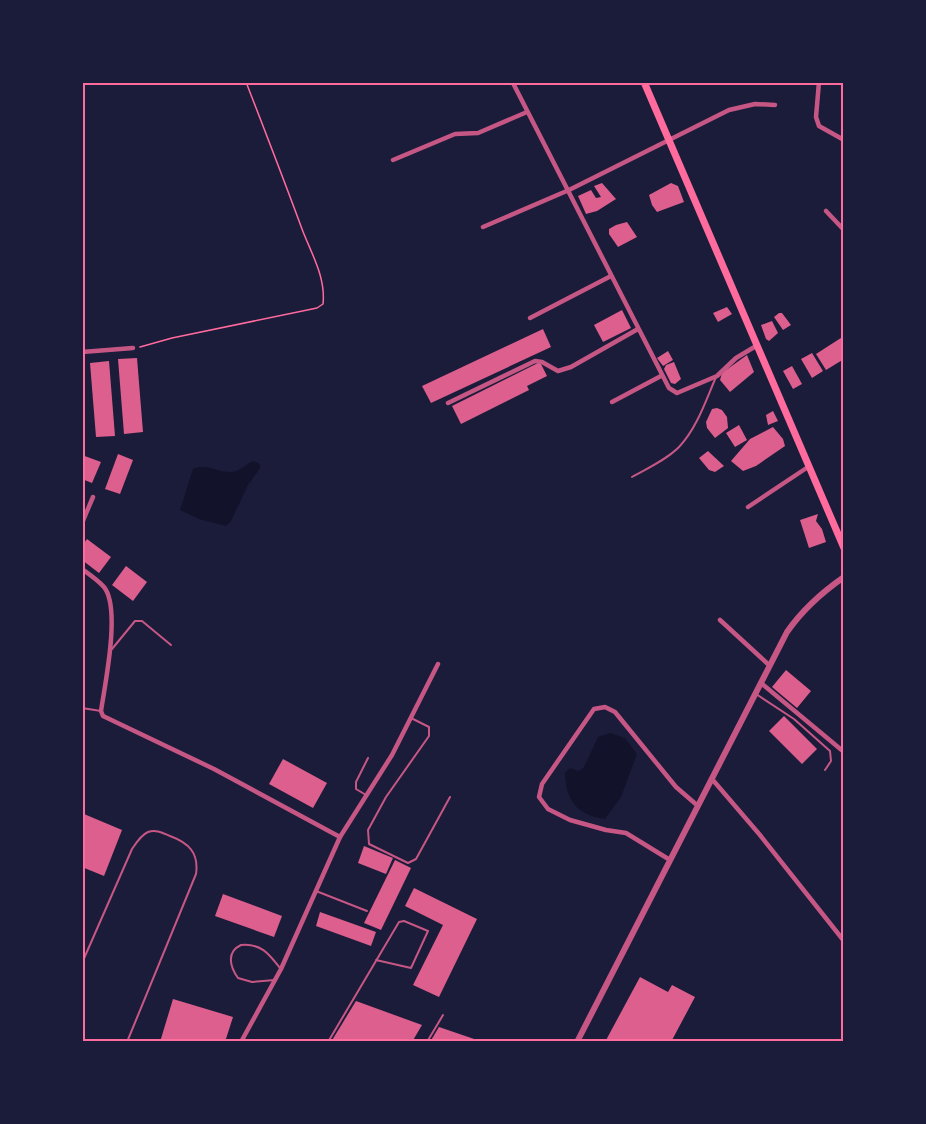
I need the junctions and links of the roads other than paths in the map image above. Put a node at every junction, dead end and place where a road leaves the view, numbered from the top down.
1 (644, 82) edge
2 (819, 82) edge
3 (514, 85) dead end
4 (775, 105) dead end
5 (527, 112) junction
6 (843, 140) edge
7 (670, 141) junction
8 (393, 160) dead end
9 (569, 190) junction
10 (826, 211) dead end
11 (483, 227) dead end
12 (843, 230) edge
13 (611, 276) junction
14 (530, 318) dead end
15 (639, 329) junction
16 (756, 346) junction
17 (134, 348) road end
18 (82, 352) edge
19 (661, 376) junction
20 (717, 376) junction
21 (612, 402) dead end
22 (448, 403) dead end
23 (808, 467) junction
24 (632, 477) dead end
25 (93, 497) dead end
26 (748, 507) dead end
27 (82, 523) edge
28 (843, 548) edge
29 (82, 569) edge
30 (843, 576) edge
31 (720, 620) dead end
32 (171, 645) dead end
33 (110, 651) junction
34 (438, 664) dead end
35 (769, 665) junction
36 (761, 683) junction
37 (756, 694) junction
38 (82, 708) edge
39 (101, 711) junction
40 (411, 718) junction
41 (843, 752) edge
42 (368, 758) dead end
43 (825, 770) dead end
44 (712, 778) junction
45 (366, 795) junction
46 (450, 797) dead end
47 (843, 805) edge
48 (698, 807) junction
49 (843, 813) edge
50 (340, 837) junction
51 (670, 860) junction
52 (316, 891) junction
53 (367, 911) dead end
54 (843, 941) edge
55 (376, 960) junction
56 (82, 963) edge
57 (280, 969) junction
58 (275, 980) junction
59 (443, 1015) dead end
60 (127, 1041) edge
61 (241, 1041) edge
62 (328, 1041) edge
63 (427, 1041) edge
64 (577, 1041) edge

1 - 7 main road
2 - 6 street
3 - 5 street
4 - 7 street
5 - 8 street
5 - 9 street
7 - 9 street
7 - 16 main road
9 - 11 street
9 - 13 street
10 - 12 street
13 - 14 street
13 - 15 street
15 - 19 street
15 - 22 street
16 - 20 street
16 - 23 main road
17 - 18 street
19 - 20 street
19 - 21 street
20 - 24 lane
23 - 26 street
23 - 28 main road
25 - 27 street
29 - 33 street
30 - 35 street
31 - 35 street
32 - 33 lane
33 - 39 street
34 - 40 street
35 - 36 street
36 - 37 street
36 - 41 street
37 - 43 lane
37 - 44 street
38 - 39 lane
39 - 50 street
40 - 45 street
40 - 46 lane
42 - 45 lane
44 - 48 street
44 - 54 street
45 - 50 street
47 - 49 street
48 - 51 street
48 - 51 street
50 - 52 street
51 - 64 street
52 - 53 lane
52 - 57 street
55 - 55 lane
55 - 62 lane
56 - 60 lane
57 - 58 street
57 - 58 lane
58 - 61 street
59 - 63 lane

